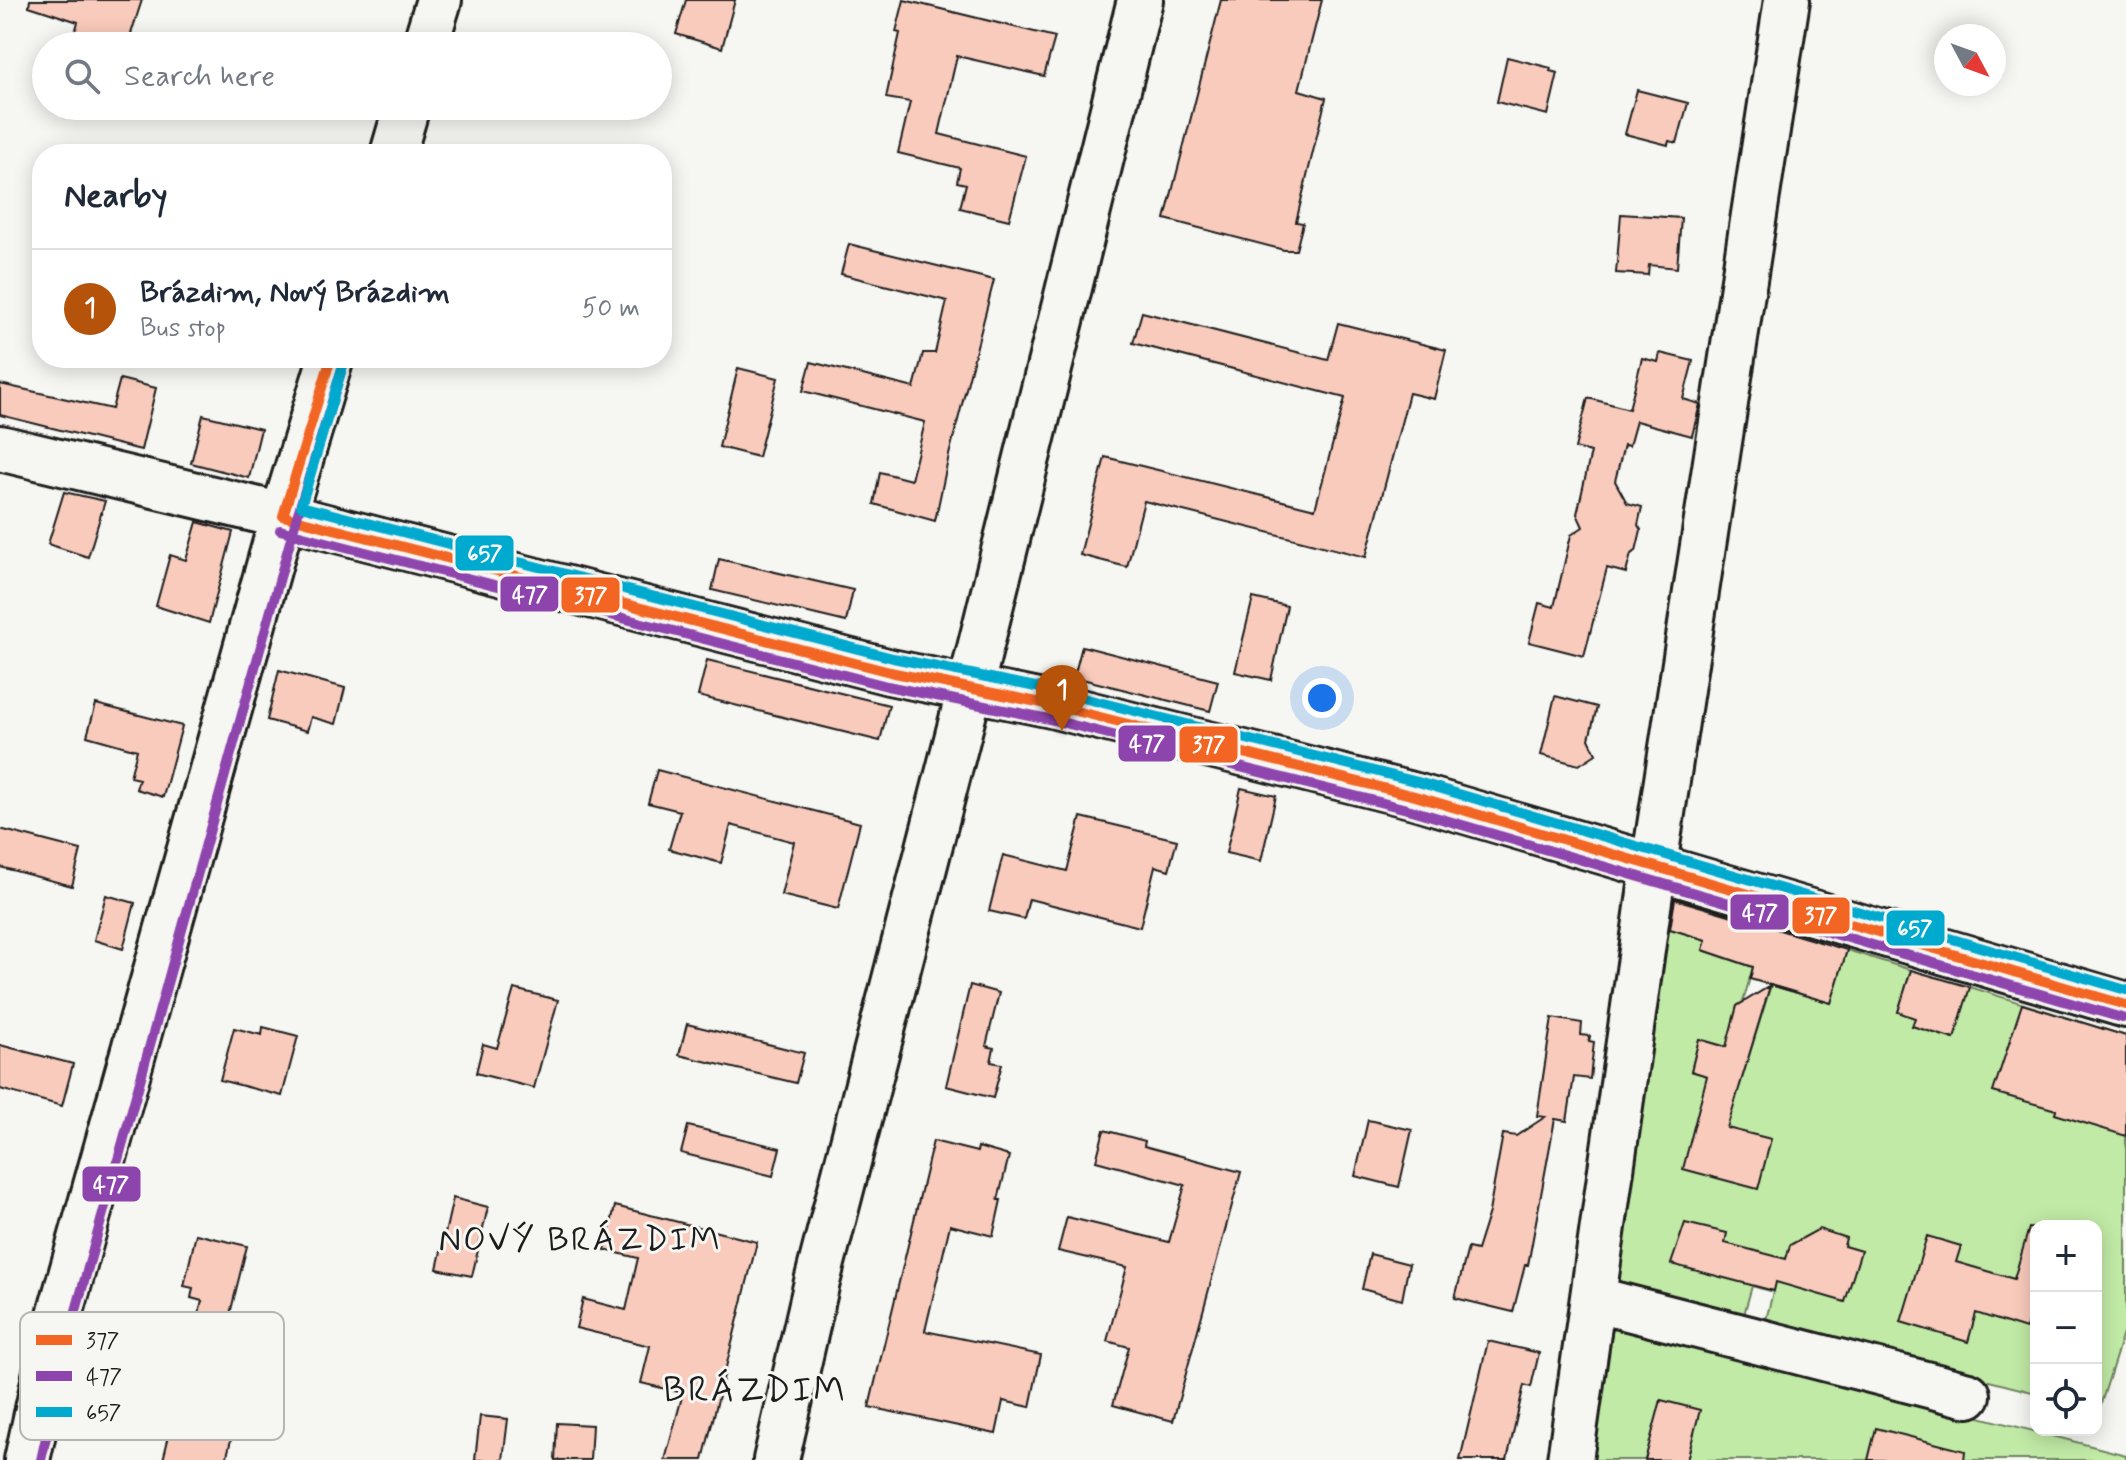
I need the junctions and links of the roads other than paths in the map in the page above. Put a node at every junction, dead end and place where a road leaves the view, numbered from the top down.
1 (439, 0) edge
2 (1140, 0) edge
3 (1787, 0) edge
4 (429, 32) edge
5 (403, 120) edge
6 (396, 144) edge
7 (328, 368) edge
8 (0, 448) edge
9 (283, 516) junction
10 (970, 689) junction
11 (1654, 865) junction
12 (2126, 1005) edge
13 (1593, 1299) junction
14 (61, 1312) edge
15 (1968, 1395) dead end
16 (31, 1440) edge
17 (27, 1460) edge
18 (776, 1460) edge
19 (1570, 1460) edge

1 - 4 street
2 - 10 street
3 - 11 street
5 - 6 street
7 - 9 street
8 - 9 street
9 - 10 street
9 - 14 street
10 - 11 street
10 - 18 street
11 - 12 street
11 - 13 street
13 - 15 street
13 - 19 street
16 - 17 street

